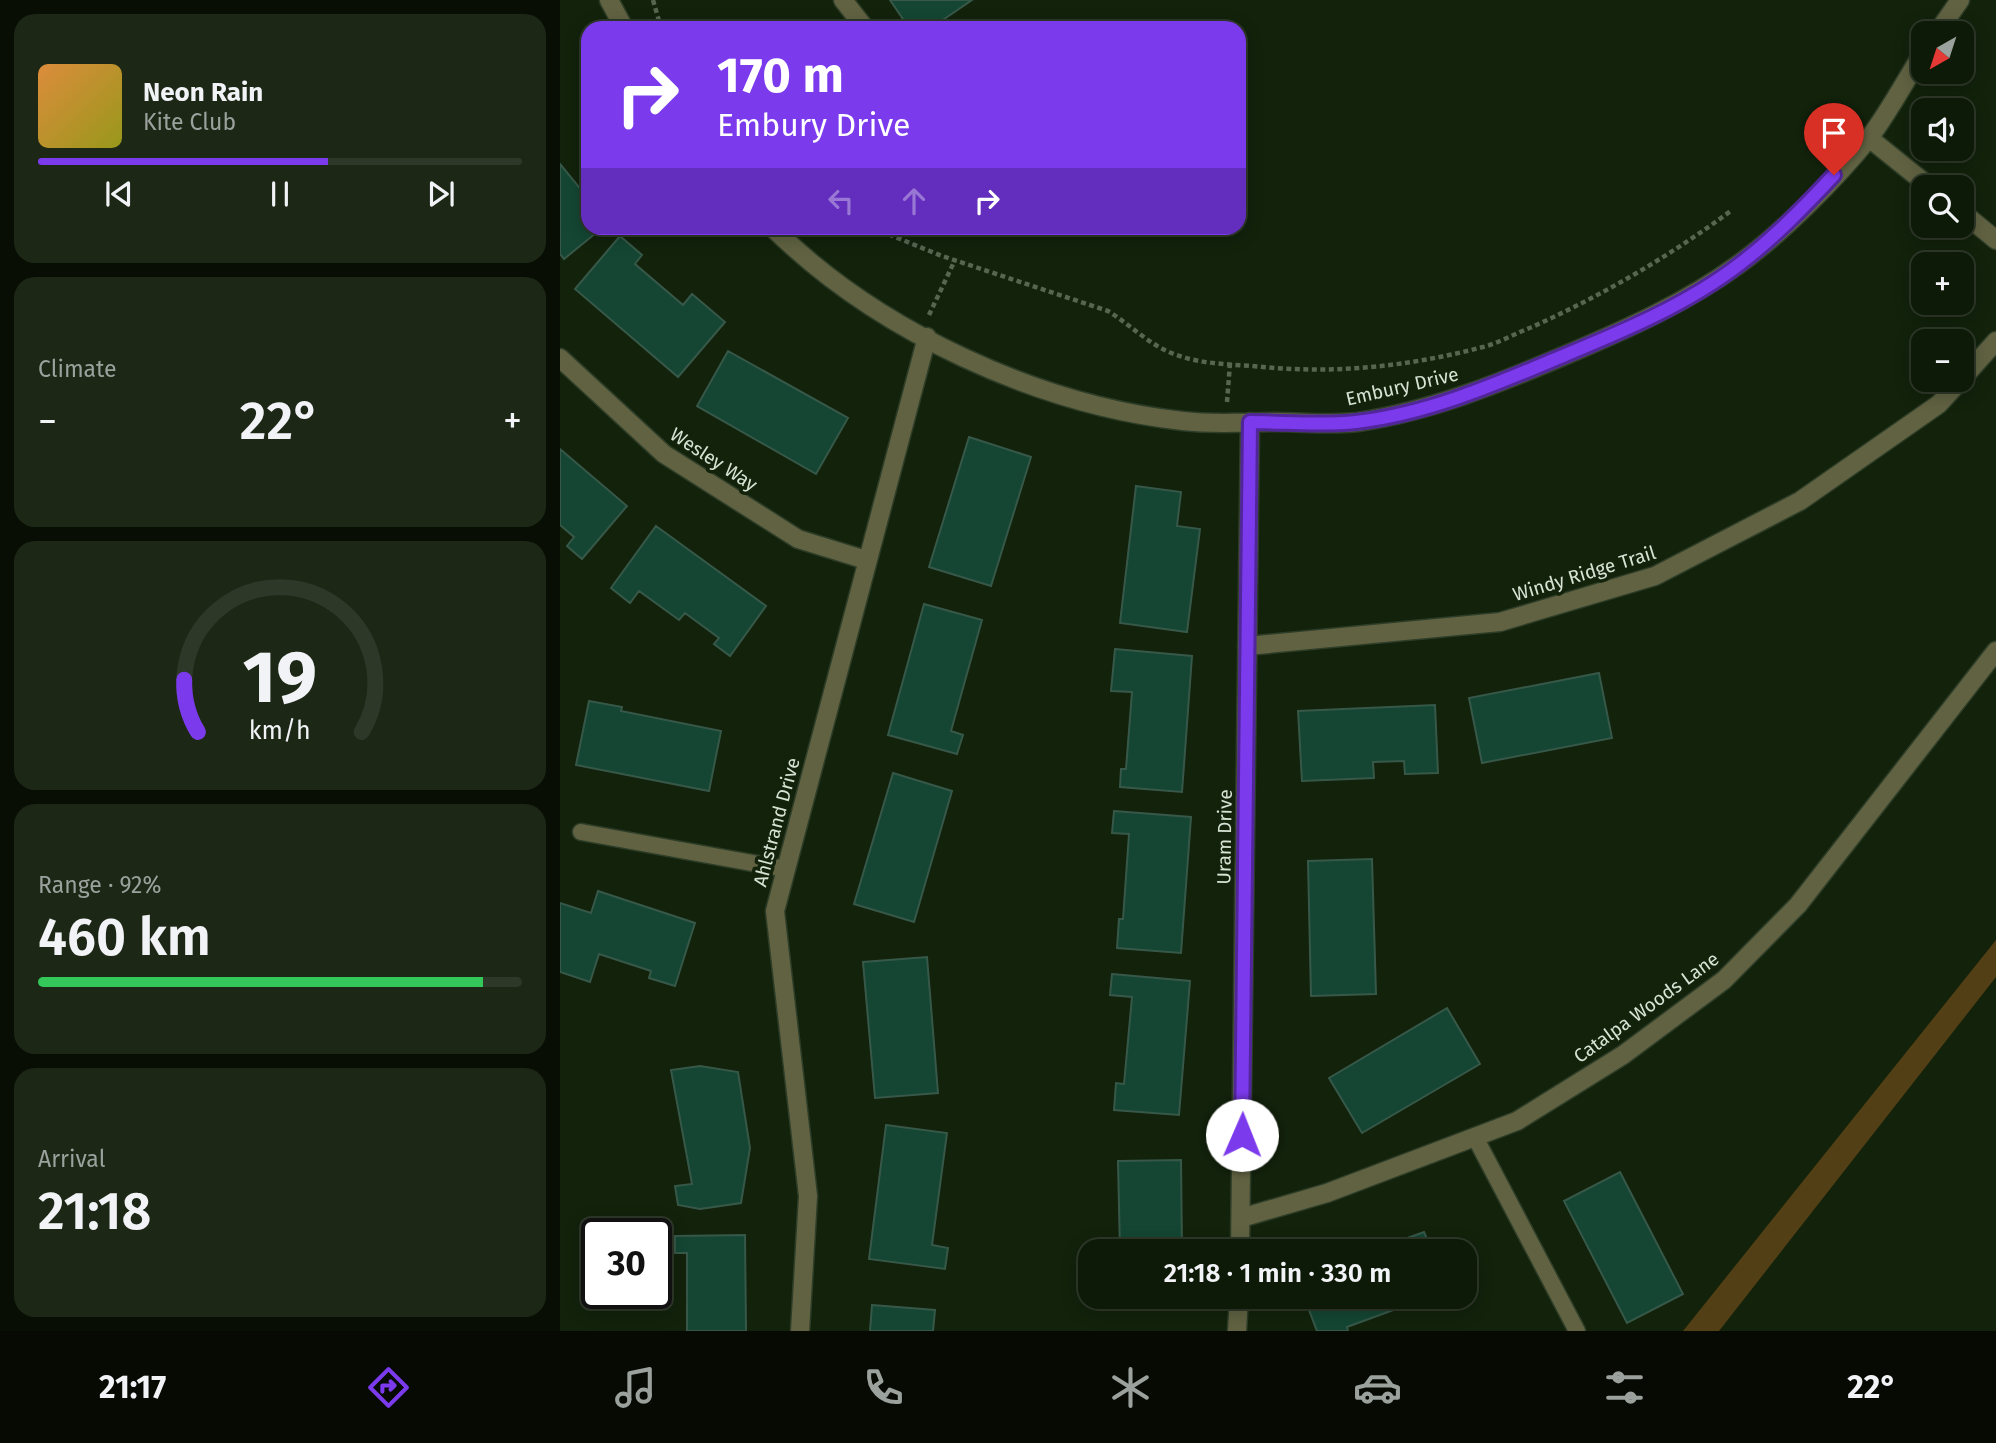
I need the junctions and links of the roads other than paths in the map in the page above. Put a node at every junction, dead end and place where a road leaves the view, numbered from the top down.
1 (609, 0) edge
2 (843, 0) edge
3 (1960, 0) edge
4 (620, 21) edge
5 (860, 21) edge
6 (1945, 21) edge
7 (1911, 72) edge
8 (1869, 138) junction
9 (1915, 175) edge
10 (1974, 222) edge
11 (779, 235) edge
12 (1996, 240) edge
13 (927, 337) junction
14 (1996, 341) edge
15 (560, 358) edge
16 (1974, 365) edge
17 (1950, 392) edge
18 (1250, 422) junction
19 (866, 560) junction
20 (1247, 646) junction
21 (1996, 650) edge
22 (581, 832) dead end
23 (786, 869) junction
24 (1475, 1137) junction
25 (1241, 1218) junction
26 (1240, 1239) edge
27 (1238, 1309) edge
28 (800, 1331) edge
29 (1237, 1331) edge
30 (1577, 1331) edge

1 - 4 street
2 - 5 street
3 - 6 street
7 - 8 street, Embury Drive
8 - 9 street
8 - 18 street, Embury Drive
10 - 12 street
11 - 13 street, Embury Drive
13 - 18 street, Embury Drive
13 - 19 street, Ahlstrand Drive
14 - 16 street, Windy Ridge Trail
15 - 19 street, Wesley Way
17 - 20 street, Windy Ridge Trail
18 - 20 street, Uram Drive
19 - 23 street, Ahlstrand Drive
20 - 25 street, Uram Drive
21 - 24 street, Catalpa Woods Lane
22 - 23 lane
23 - 28 street, Ahlstrand Drive
24 - 25 street, Catalpa Woods Lane
24 - 30 lane
25 - 26 street, Uram Drive
27 - 29 street

